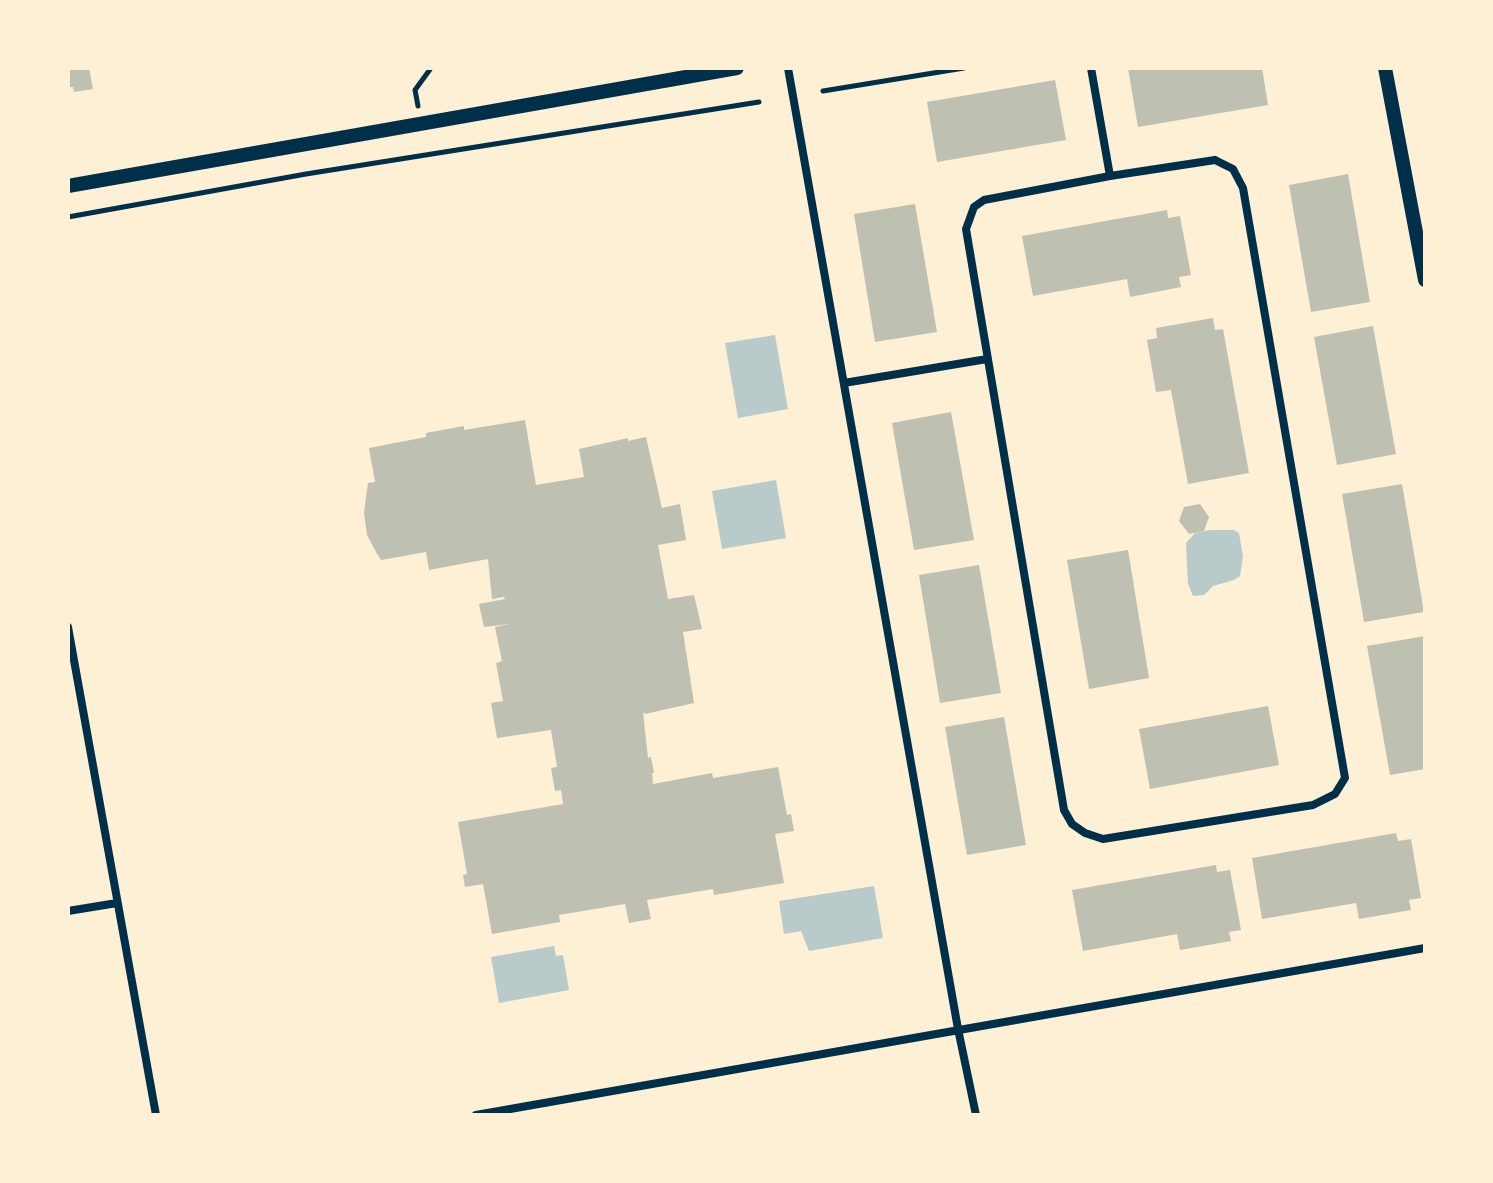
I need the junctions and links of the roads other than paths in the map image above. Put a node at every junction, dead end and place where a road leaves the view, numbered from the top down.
1 (737, 68) edge
2 (788, 68) edge
3 (1091, 68) edge
4 (1385, 68) edge
5 (1110, 176) junction
6 (68, 186) edge
7 (1425, 280) edge
8 (987, 359) junction
9 (844, 383) junction
10 (68, 627) edge
11 (117, 903) junction
12 (68, 911) edge
13 (1425, 948) edge
14 (958, 1029) junction
15 (156, 1115) edge
16 (476, 1115) edge
17 (976, 1115) edge

1 - 6 street
2 - 9 street
3 - 5 street
4 - 7 street
5 - 8 street
5 - 8 street
8 - 9 street
9 - 14 street
10 - 11 street
11 - 12 street
11 - 15 street
13 - 14 street
14 - 16 street
14 - 17 street

